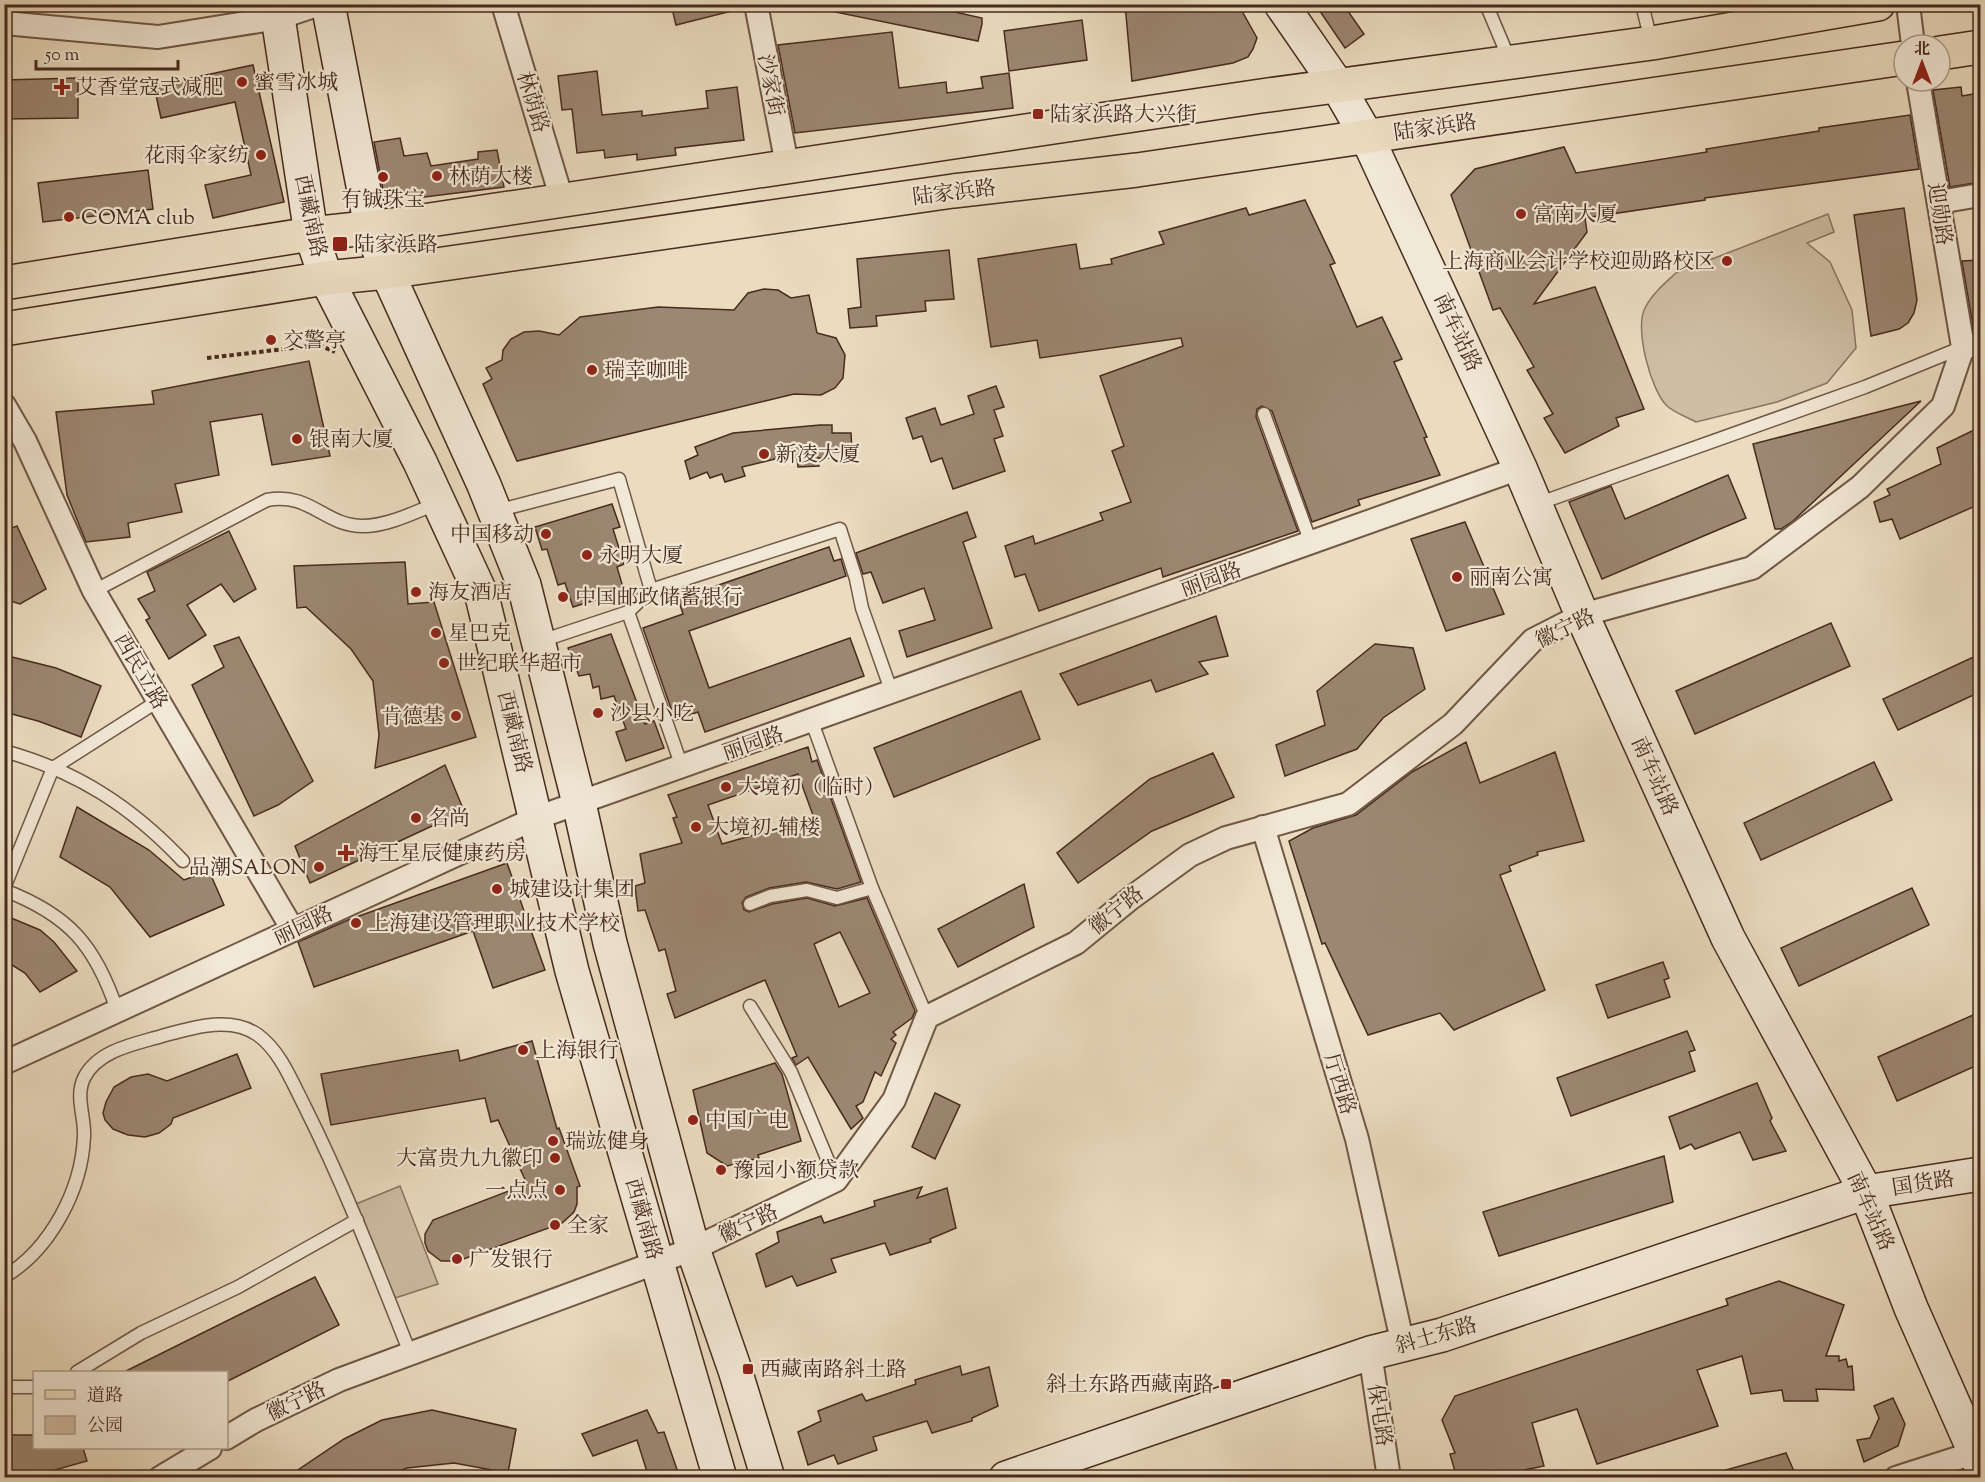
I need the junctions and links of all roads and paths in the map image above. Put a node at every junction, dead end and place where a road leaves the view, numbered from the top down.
1 (320, 4) edge
2 (328, 4) edge
3 (503, 4) edge
4 (756, 4) edge
5 (1281, 4) edge
6 (1486, 4) edge
7 (1642, 4) edge
8 (1878, 4) edge
9 (1908, 4) edge
10 (277, 11) edge
11 (4, 23) edge
12 (1912, 33) edge
13 (1652, 42) junction
14 (1980, 47) edge
15 (1952, 51) edge
16 (1892, 60) edge
17 (1510, 61) junction
18 (1337, 85) junction
19 (1920, 93) edge
20 (1367, 136) junction
21 (787, 165) junction
22 (1980, 195) edge
23 (562, 200) junction
24 (1939, 202) junction
25 (371, 227) junction
26 (311, 234) junction
27 (387, 272) junction
28 (326, 278) junction
29 (4, 283) edge
30 (4, 329) edge
31 (1972, 346) edge
32 (341, 355) dead end
33 (207, 358) dead end
34 (4, 405) edge
35 (1264, 414) dead end
36 (1520, 468) junction
37 (439, 502) junction
38 (1536, 504) junction
39 (495, 511) junction
40 (1311, 543) junction
41 (651, 590) junction
42 (94, 591) junction
43 (628, 612) junction
44 (1582, 615) junction
45 (537, 642) junction
46 (892, 693) junction
47 (158, 701) junction
48 (812, 722) junction
49 (4, 751) edge
50 (682, 767) junction
51 (53, 768) junction
52 (579, 803) junction
53 (536, 818) junction
54 (1263, 827) junction
55 (183, 861) dead end
56 (872, 888) junction
57 (4, 889) edge
58 (750, 904) dead end
59 (292, 930) junction
60 (750, 1005) dead end
61 (117, 1010) junction
62 (927, 1017) junction
63 (4, 1063) edge
64 (1980, 1174) edge
65 (836, 1180) junction
66 (1866, 1192) junction
67 (357, 1220) junction
68 (693, 1249) junction
69 (656, 1260) junction
70 (4, 1277) edge
71 (1403, 1345) junction
72 (410, 1353) junction
73 (1370, 1353) junction
74 (79, 1371) edge
75 (4, 1387) edge
76 (33, 1387) edge
77 (228, 1437) edge
78 (208, 1449) edge
79 (1979, 1456) edge
80 (160, 1478) edge
81 (720, 1478) edge
82 (768, 1478) edge
83 (1006, 1478) edge
84 (1389, 1478) edge
85 (1896, 1478) edge

1 - 10 street
2 - 25 main road, 西藏南路
3 - 23 street, 林荫路
4 - 21 street, 沙家街
5 - 18 main road, 南车站路
6 - 17 lane
7 - 13 lane
8 - 13 main road
9 - 12 street
10 - 11 street
10 - 26 main road, 西藏南路
13 - 17 main road
14 - 15 main road
16 - 20 main road, 陆家浜路
17 - 18 main road
18 - 20 main road, 南车站路
18 - 21 main road
19 - 24 street, 迎勋路
20 - 27 main road, 陆家浜路
20 - 36 main road, 南车站路
21 - 23 main road
22 - 24 street
23 - 25 main road
24 - 31 street, 迎勋路
25 - 26 main road
25 - 27 main road, 西藏南路
26 - 28 main road, 西藏南路
26 - 29 main road
27 - 28 main road, 陆家浜路
27 - 39 main road, 西藏南路
28 - 30 main road, 陆家浜路
28 - 37 main road, 西藏南路
31 - 38 lane
31 - 44 street, 徽宁路
32 - 33 path
34 - 42 street, 西民立路
35 - 40 lane
36 - 38 main road, 南车站路
36 - 40 street, 丽园路
37 - 42 lane
37 - 53 main road, 西藏南路
38 - 44 main road, 南车站路
39 - 41 lane
39 - 45 main road, 西藏南路
40 - 46 street, 丽园路
41 - 43 lane
41 - 46 lane
42 - 47 street, 西民立路
43 - 45 lane
43 - 50 lane
44 - 54 street, 徽宁路
44 - 66 main road, 南车站路
45 - 52 main road, 西藏南路
46 - 48 street, 丽园路
47 - 51 lane
47 - 59 street, 西民立路
48 - 50 street, 丽园路
48 - 56 lane
49 - 51 lane
50 - 52 street, 丽园路
51 - 55 lane
51 - 57 lane
52 - 53 street, 丽园路
52 - 68 main road, 西藏南路
53 - 59 street, 丽园路
53 - 69 main road, 西藏南路
54 - 62 street, 徽宁路
54 - 71 street, 厅西路
56 - 58 lane
56 - 62 lane
57 - 61 lane
59 - 61 street, 丽园路
60 - 65 lane
61 - 63 street, 丽园路
62 - 65 street, 徽宁路
64 - 66 main road, 国货路
65 - 68 street, 徽宁路
66 - 71 main road, 斜土东路
66 - 79 main road, 南车站路
67 - 70 lane
67 - 72 lane
67 - 74 lane
68 - 69 street, 徽宁路
68 - 82 main road, 西藏南路
69 - 72 street, 徽宁路
69 - 81 main road, 西藏南路
71 - 73 main road, 斜土东路
72 - 77 street, 徽宁路
73 - 83 main road, 斜土东路
73 - 84 street, 保屯路
75 - 76 lane
78 - 80 street
79 - 85 street

